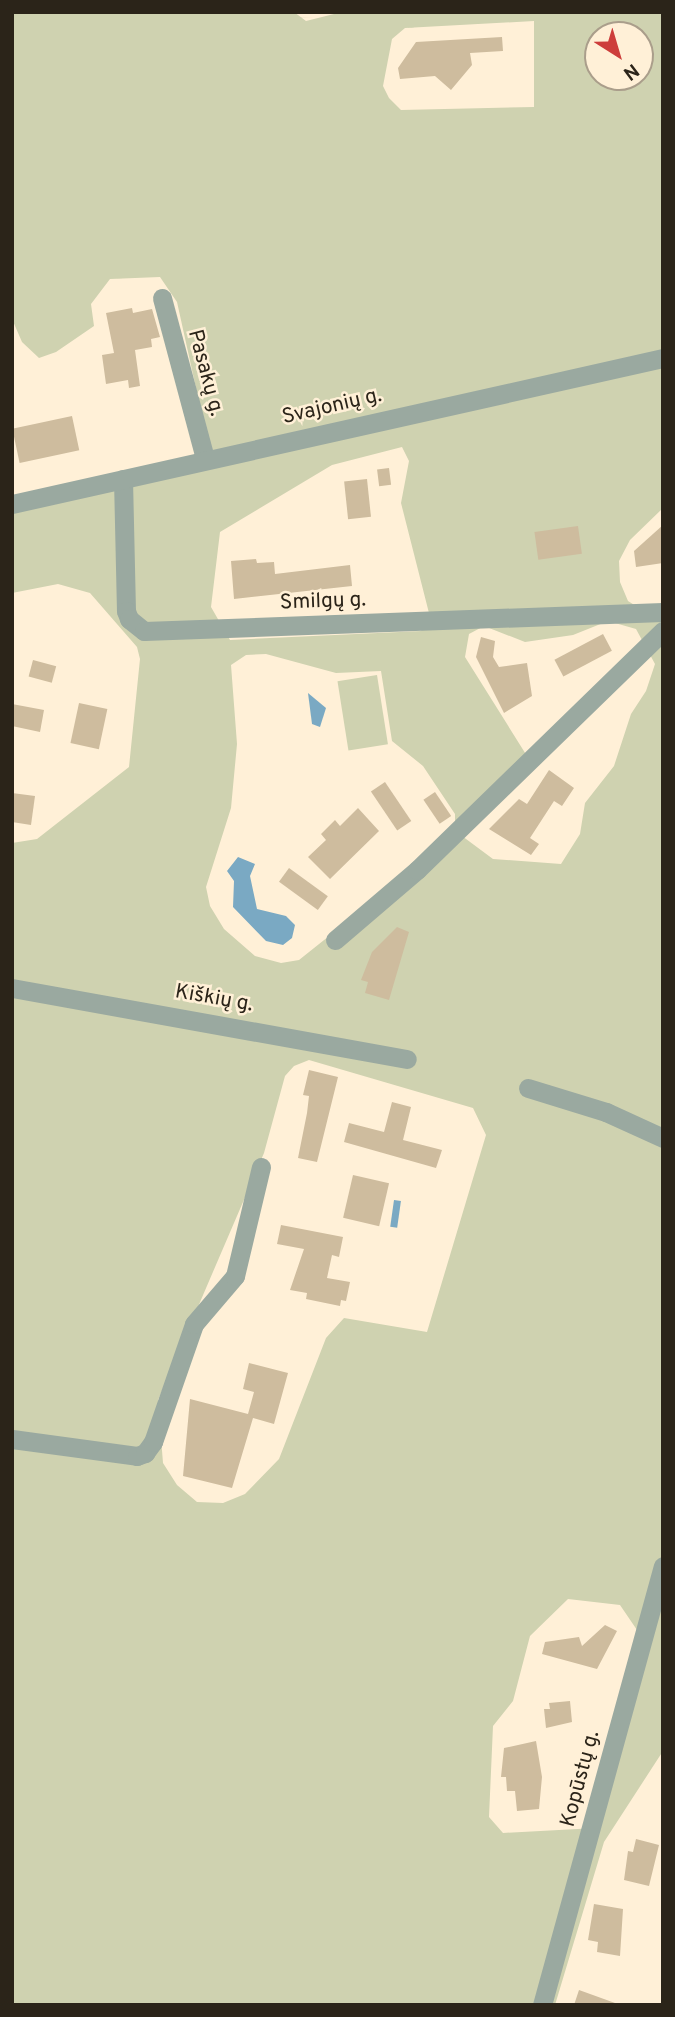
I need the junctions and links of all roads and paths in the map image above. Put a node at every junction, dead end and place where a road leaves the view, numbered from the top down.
1 (162, 298) dead end
2 (663, 358) edge
3 (205, 459) junction
4 (123, 480) junction
5 (12, 504) edge
6 (663, 612) edge
7 (663, 631) edge
8 (335, 940) dead end
9 (12, 988) edge
10 (407, 1059) dead end
11 (528, 1088) dead end
12 (663, 1138) edge
13 (261, 1167) dead end
14 (12, 1439) edge
15 (663, 1566) edge
16 (542, 2005) edge

1 - 3 street, Pasakų g.
2 - 3 street, Svajonių g.
3 - 4 street, Svajonių g.
4 - 5 street, Svajonių g.
4 - 6 street, Smilgų g.
7 - 8 street
9 - 10 street, Kiškių g.
11 - 12 street
13 - 14 street
15 - 16 street, Kopūstų g.

